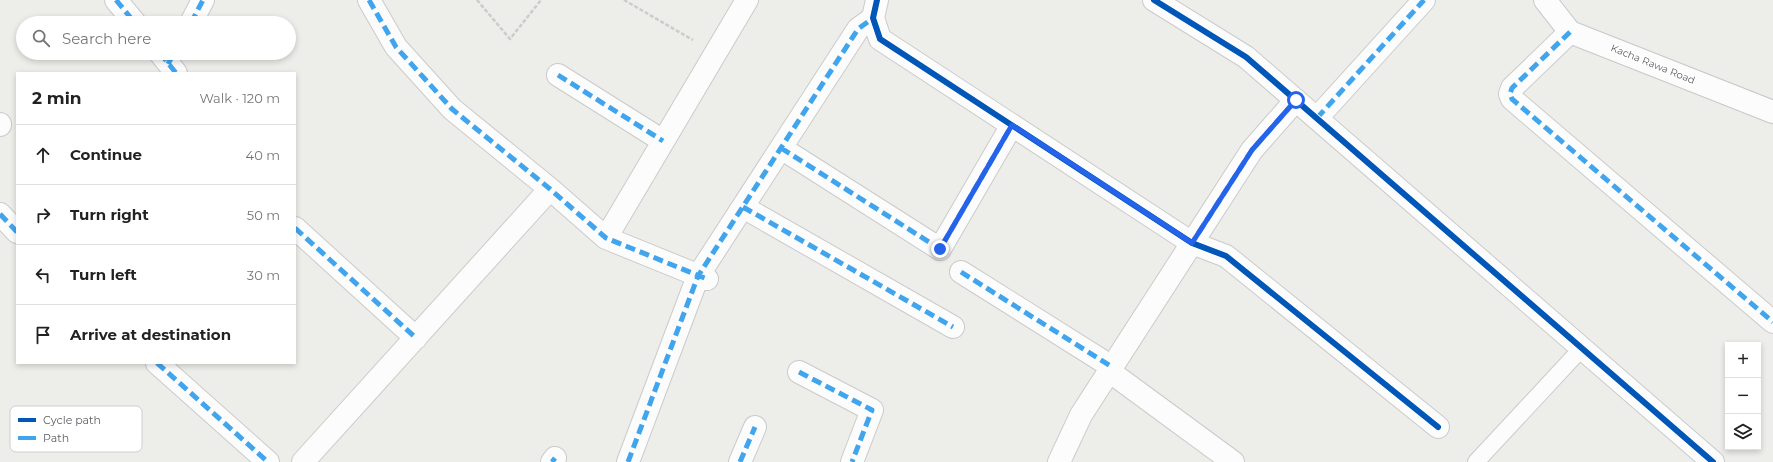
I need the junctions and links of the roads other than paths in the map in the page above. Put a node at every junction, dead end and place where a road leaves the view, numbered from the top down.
1 (116, 0) edge
2 (203, 0) edge
3 (369, 0) edge
4 (748, 0) edge
5 (1154, 0) edge
6 (1424, 0) edge
7 (1545, 0) edge
8 (875, 9) edge
9 (129, 16) edge
10 (195, 16) edge
11 (1570, 32) junction
12 (558, 75) dead end
13 (1296, 100) junction
14 (1773, 112) edge
15 (1316, 118) junction
16 (1012, 125) junction
17 (663, 141) junction
18 (781, 148) junction
19 (550, 189) junction
20 (743, 207) junction
21 (0, 214) edge
22 (296, 229) edge
23 (16, 231) edge
24 (606, 238) junction
25 (1192, 243) junction
26 (960, 272) dead end
27 (703, 278) junction
28 (1773, 322) edge
29 (953, 327) dead end
30 (416, 338) junction
31 (1582, 348) junction
32 (158, 364) edge
33 (1111, 369) junction
34 (799, 372) dead end
35 (755, 427) dead end
36 (1438, 427) dead end
37 (268, 462) edge
38 (303, 462) edge
39 (628, 462) edge
40 (740, 462) edge
41 (852, 462) edge
42 (1059, 462) edge
43 (1233, 462) edge
44 (1476, 462) edge
45 (1713, 462) edge

1 - 9 street
2 - 10 street
3 - 19 street
4 - 17 street
5 - 13 street
6 - 15 street
7 - 11 street
8 - 16 street
8 - 18 street
11 - 14 street, Kacha Rawa Road
11 - 28 street
12 - 17 street
13 - 15 street
13 - 25 street
15 - 31 street
16 - 18 street
16 - 25 street
17 - 24 street
18 - 20 street
19 - 24 street
19 - 30 street
20 - 27 street
20 - 29 street
21 - 23 street
22 - 30 street
24 - 27 street
25 - 33 street
25 - 36 street
26 - 33 street
27 - 39 street
30 - 38 street
31 - 44 lane
31 - 45 street
32 - 37 street
33 - 42 street
33 - 43 street
34 - 41 street
35 - 40 street

